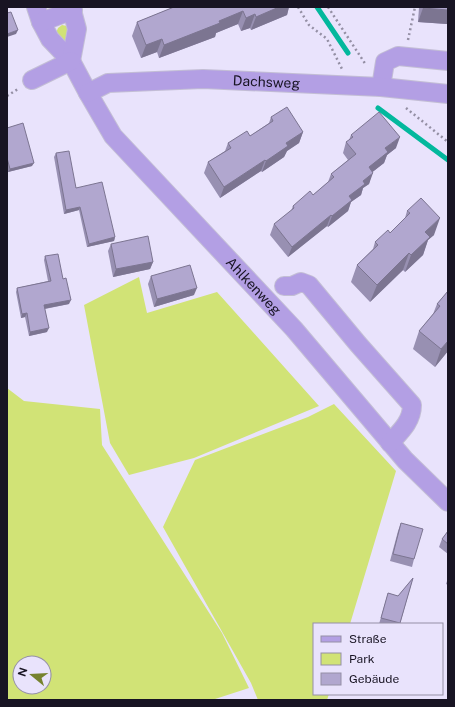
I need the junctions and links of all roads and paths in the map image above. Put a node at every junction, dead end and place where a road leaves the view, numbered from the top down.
1 (298, 7) edge
2 (328, 7) edge
3 (415, 7) edge
4 (72, 9) edge
5 (39, 14) edge
6 (405, 56) junction
7 (72, 61) junction
8 (448, 61) edge
9 (32, 80) dead end
10 (350, 86) junction
11 (381, 86) junction
12 (88, 93) junction
13 (448, 94) edge
14 (405, 107) dead end
15 (448, 142) edge
16 (284, 286) dead end
17 (390, 443) junction
18 (448, 502) edge

1 - 10 path
2 - 11 path
3 - 6 path
4 - 5 street
4 - 7 street
5 - 7 street, Ahlkenweg
6 - 8 street
6 - 11 street
7 - 9 street
7 - 12 street, Ahlkenweg
10 - 11 street, Dachsweg
10 - 12 street, Dachsweg
11 - 13 street, Dachsweg
12 - 17 street, Ahlkenweg
14 - 15 path
16 - 17 street
17 - 18 street, Ahlkenweg

